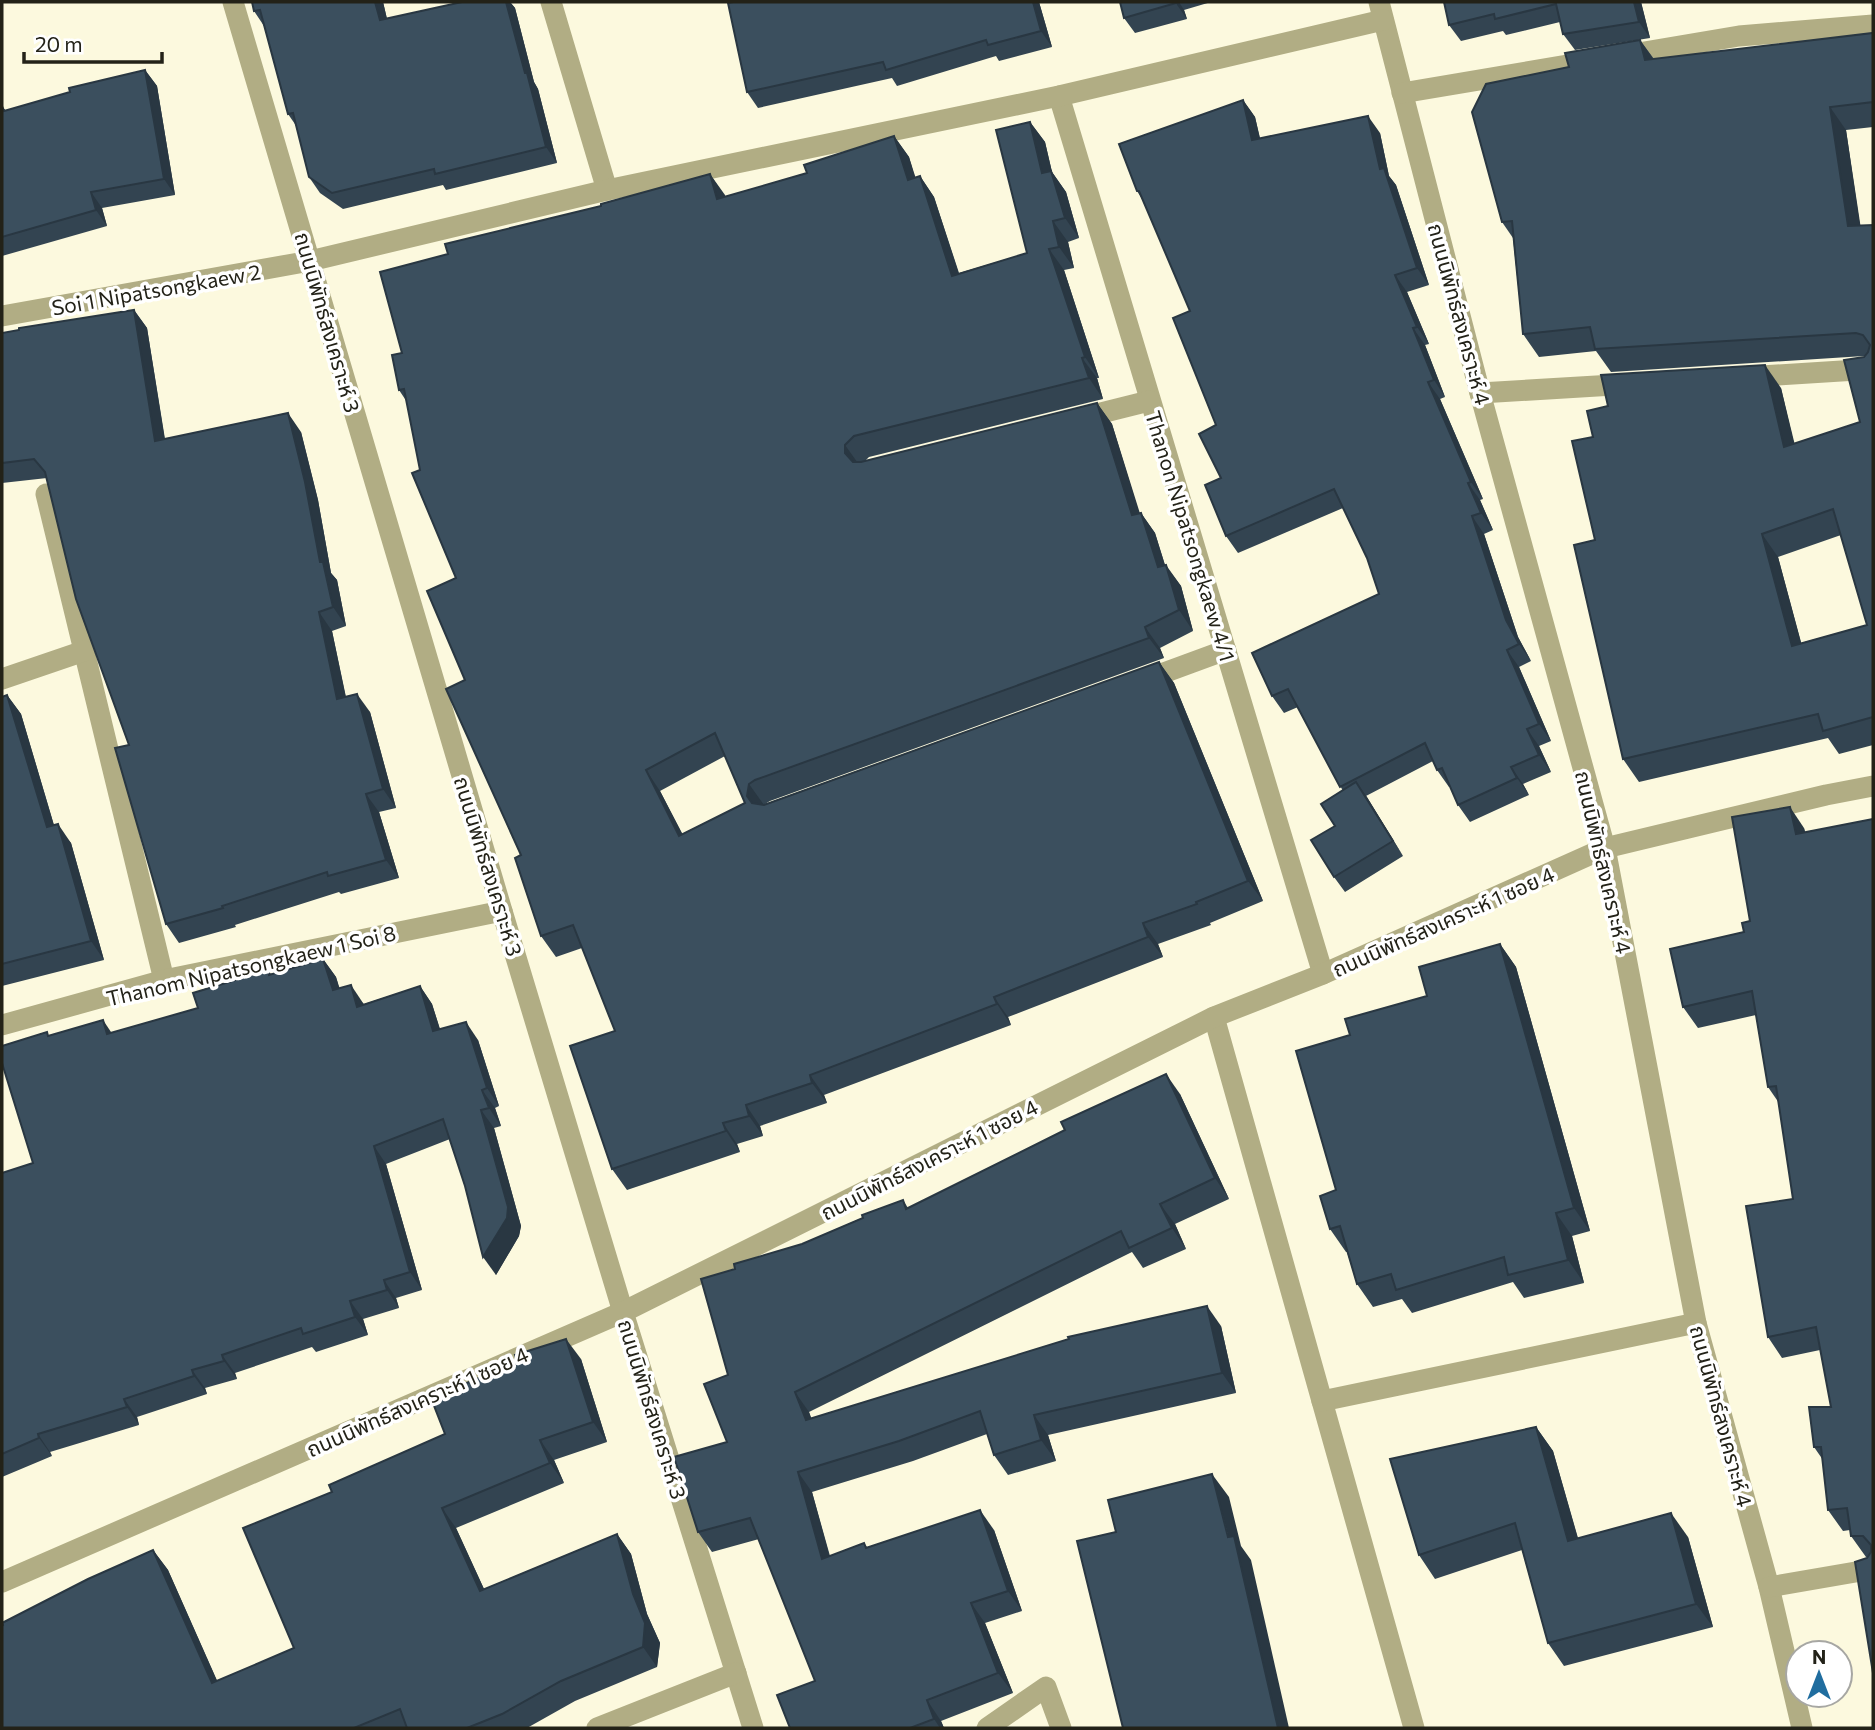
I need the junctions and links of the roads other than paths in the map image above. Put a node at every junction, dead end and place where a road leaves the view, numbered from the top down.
1 (233, 2) edge
2 (551, 2) edge
3 (1381, 11) edge
4 (1873, 24) edge
5 (1402, 93) junction
6 (1059, 96) junction
7 (607, 190) junction
8 (310, 261) junction
9 (2, 316) edge
10 (1873, 369) edge
11 (1724, 378) edge
12 (1656, 382) edge
13 (1480, 393) junction
14 (1149, 401) junction
15 (1057, 424) edge
16 (46, 494) edge
17 (1226, 650) junction
18 (84, 651) junction
19 (2, 678) edge
20 (1123, 687) edge
21 (1873, 786) edge
22 (1605, 848) junction
23 (502, 911) junction
24 (1323, 974) junction
25 (164, 981) junction
26 (1214, 1017) junction
27 (2, 1025) edge
28 (623, 1312) junction
29 (1696, 1323) junction
30 (1322, 1401) junction
31 (1873, 1569) edge
32 (2, 1582) edge
33 (1769, 1587) junction
34 (736, 1673) junction
35 (597, 1728) edge
36 (753, 1728) edge
37 (987, 1728) edge
38 (1060, 1728) edge
39 (1414, 1728) edge
40 (1802, 1728) edge

1 - 8 street, ถนนนิพัทธ์สงเคราะห์ 3
2 - 7 street
3 - 5 street, ถนนนิพัทธ์สงเคราะห์ 4
3 - 6 street, Soi 1 Nipatsongkaew 2
4 - 5 street
5 - 13 street, ถนนนิพัทธ์สงเคราะห์ 4
6 - 7 street, Soi 1 Nipatsongkaew 2
6 - 14 street, Thanon Nipatsongkaew 4/1
7 - 8 street, Soi 1 Nipatsongkaew 2
8 - 9 street, Soi 1 Nipatsongkaew 2
8 - 23 street, ถนนนิพัทธ์สงเคราะห์ 3
10 - 11 street
12 - 13 street
13 - 22 street, ถนนนิพัทธ์สงเคราะห์ 4
14 - 15 street
14 - 17 street, Thanon Nipatsongkaew 4/1
16 - 18 street
17 - 20 street
17 - 24 street, Thanon Nipatsongkaew 4/1
18 - 19 street
18 - 25 street
21 - 22 street, ถนนนิพัทธ์สงเคราะห์ 1 ซอย 4
22 - 24 street, ถนนนิพัทธ์สงเคราะห์ 1 ซอย 4
22 - 29 street, ถนนนิพัทธ์สงเคราะห์ 4
23 - 25 street, Thanom Nipatsongkaew 1 Soi 8
23 - 28 street, ถนนนิพัทธ์สงเคราะห์ 3
24 - 26 street, ถนนนิพัทธ์สงเคราะห์ 1 ซอย 4
25 - 27 street, Thanom Nipatsongkaew 1 Soi 8
26 - 28 street, ถนนนิพัทธ์สงเคราะห์ 1 ซอย 4
26 - 30 street
28 - 32 street, ถนนนิพัทธ์สงเคราะห์ 1 ซอย 4
28 - 34 street, ถนนนิพัทธ์สงเคราะห์ 3
29 - 30 street
29 - 33 street, ถนนนิพัทธ์สงเคราะห์ 4
30 - 39 street
31 - 33 street
33 - 40 street, ถนนนิพัทธ์สงเคราะห์ 4
34 - 35 street
34 - 36 street, ถนนนิพัทธ์สงเคราะห์ 3
37 - 38 street

